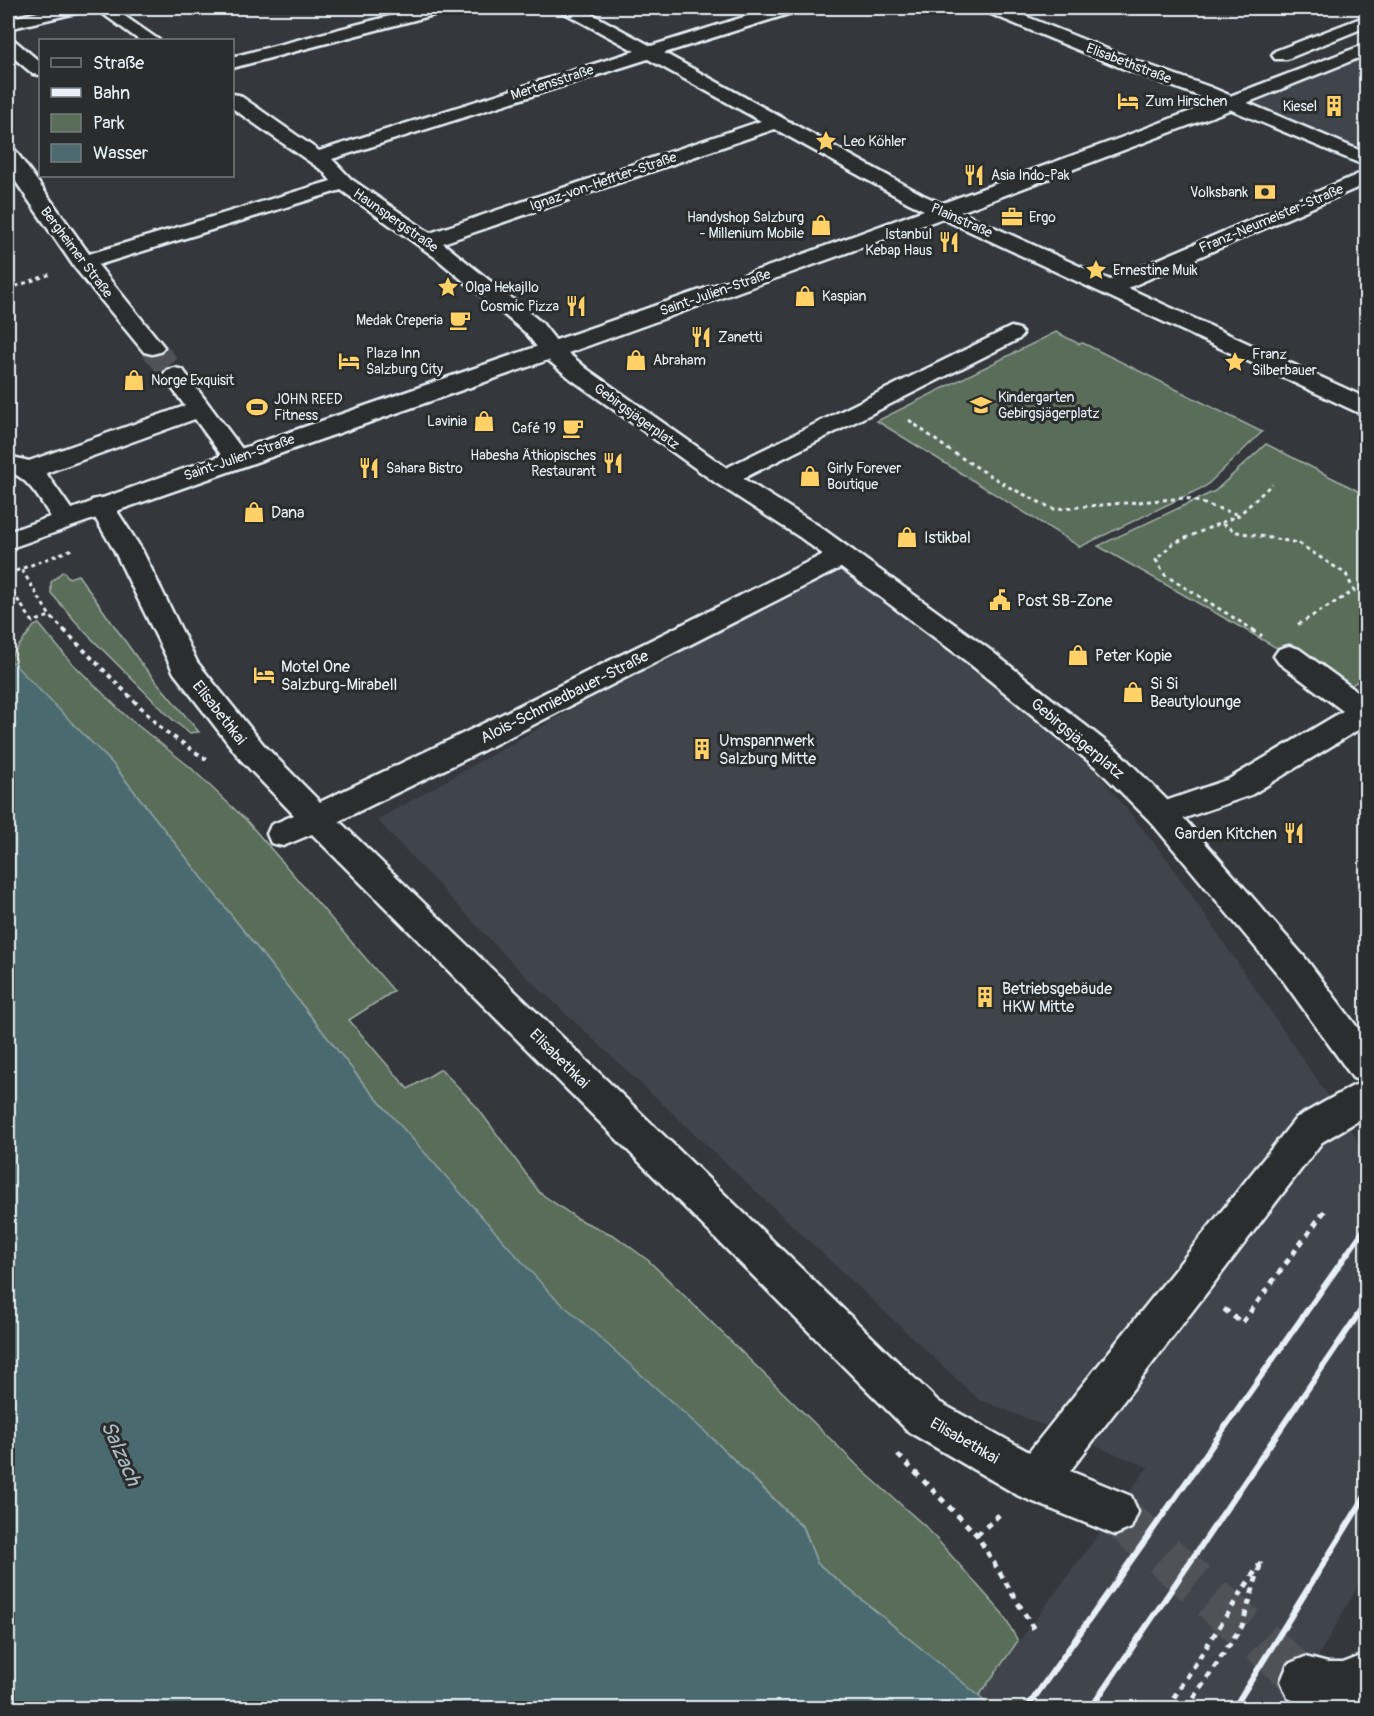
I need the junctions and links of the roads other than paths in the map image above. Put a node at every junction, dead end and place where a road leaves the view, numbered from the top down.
1 (74, 8) edge
2 (79, 8) edge
3 (103, 8) edge
4 (439, 8) edge
5 (569, 8) edge
6 (789, 8) edge
7 (992, 8) edge
8 (1366, 21) edge
9 (8, 24) edge
10 (124, 39) edge
11 (149, 39) edge
12 (8, 44) edge
13 (1366, 49) edge
14 (651, 51) junction
15 (1281, 55) dead end
16 (234, 62) edge
17 (39, 70) dead end
18 (234, 100) edge
19 (1227, 103) junction
20 (234, 117) edge
21 (778, 122) junction
22 (8, 154) edge
23 (316, 158) junction
24 (1366, 160) edge
25 (1366, 177) edge
26 (344, 183) junction
27 (943, 211) junction
28 (428, 241) junction
29 (83, 263) junction
30 (1110, 288) junction
31 (1011, 334) dead end
32 (152, 347) tunnel mouth
33 (552, 351) junction
34 (175, 375) tunnel mouth
35 (1366, 407) edge
36 (200, 409) junction
37 (236, 458) junction
38 (18, 466) edge
39 (724, 478) junction
40 (101, 506) junction
41 (61, 521) junction
42 (8, 541) edge
43 (842, 556) junction
44 (1279, 648) road end
45 (1366, 711) edge
46 (1162, 814) junction
47 (300, 826) junction
48 (1366, 1067) edge
49 (1366, 1097) edge
50 (1035, 1480) junction
51 (1114, 1512) tunnel mouth

1 - 9 street
2 - 10 street
3 - 11 street
4 - 16 street
5 - 14 street, Plainstraße
6 - 14 street, Mertensstraße
7 - 19 street, Elisabethstraße
8 - 15 street
12 - 17 street
13 - 19 street, Saint-Julien-Straße
14 - 21 street, Plainstraße
14 - 23 street, Mertensstraße
18 - 23 street, Haunspergstraße
19 - 24 street, Elisabethstraße
19 - 27 street, Saint-Julien-Straße
20 - 26 street
21 - 27 street, Plainstraße
21 - 28 street, Ignaz-von-Heffter-Straße
22 - 29 street, Bergheimer Straße
23 - 26 street, Haunspergstraße
25 - 30 street, Franz-Neumeister-Straße
26 - 28 street, Haunspergstraße
26 - 29 street
27 - 30 street, Plainstraße
27 - 33 street, Saint-Julien-Straße
28 - 33 street, Haunspergstraße
29 - 32 street, Bergheimer Straße
30 - 35 street, Plainstraße
31 - 39 street
33 - 37 street, Saint-Julien-Straße
33 - 39 street, Gebirgsjägerplatz
34 - 36 street
36 - 37 street
36 - 38 street
37 - 40 street, Saint-Julien-Straße
38 - 41 street
39 - 43 street, Gebirgsjägerplatz
40 - 41 street, Saint-Julien-Straße
40 - 47 street, Elisabethkai
41 - 42 street, Saint-Julien-Straße
43 - 46 street, Gebirgsjägerplatz
43 - 47 street, Alois-Schmiedbauer-Straße
44 - 45 street
45 - 46 street
46 - 48 street, Gebirgsjägerplatz
47 - 50 street, Elisabethkai
49 - 50 street
50 - 51 street, Elisabethkai

